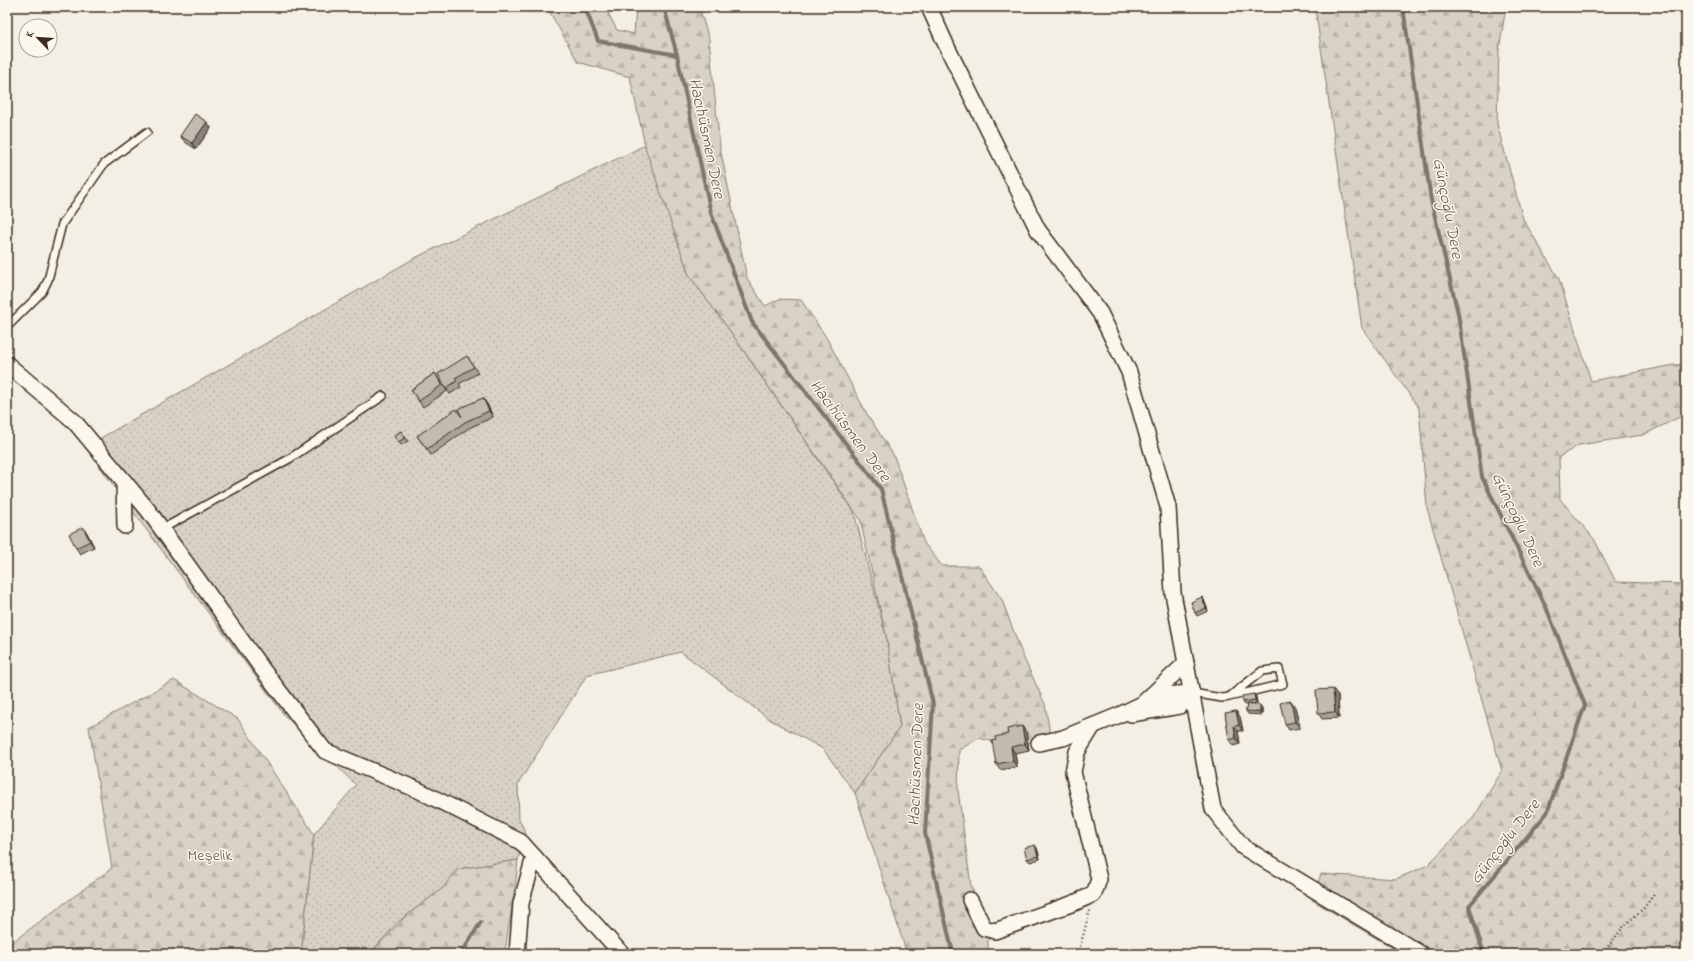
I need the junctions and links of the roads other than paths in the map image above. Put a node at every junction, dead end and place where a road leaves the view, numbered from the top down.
1 (930, 7) edge
2 (148, 132) dead end
3 (7, 327) edge
4 (7, 364) edge
5 (383, 396) dead end
6 (124, 481) junction
7 (125, 526) dead end
8 (162, 529) junction
9 (1186, 663) junction
10 (1192, 693) junction
11 (1151, 696) junction
12 (1229, 697) junction
13 (1117, 716) junction
14 (1093, 726) junction
15 (1039, 743) dead end
16 (534, 857) junction
17 (970, 900) dead end
18 (517, 954) edge
19 (622, 954) edge
20 (1420, 954) edge

1 - 9 street
2 - 3 lane
4 - 6 street
5 - 8 lane
6 - 7 street
6 - 8 street
8 - 16 street
9 - 10 street
9 - 11 street
10 - 11 street
10 - 12 lane
10 - 13 street
10 - 20 street
11 - 13 street
12 - 12 lane
13 - 14 street
14 - 15 street
14 - 17 street
16 - 18 street
16 - 19 street

